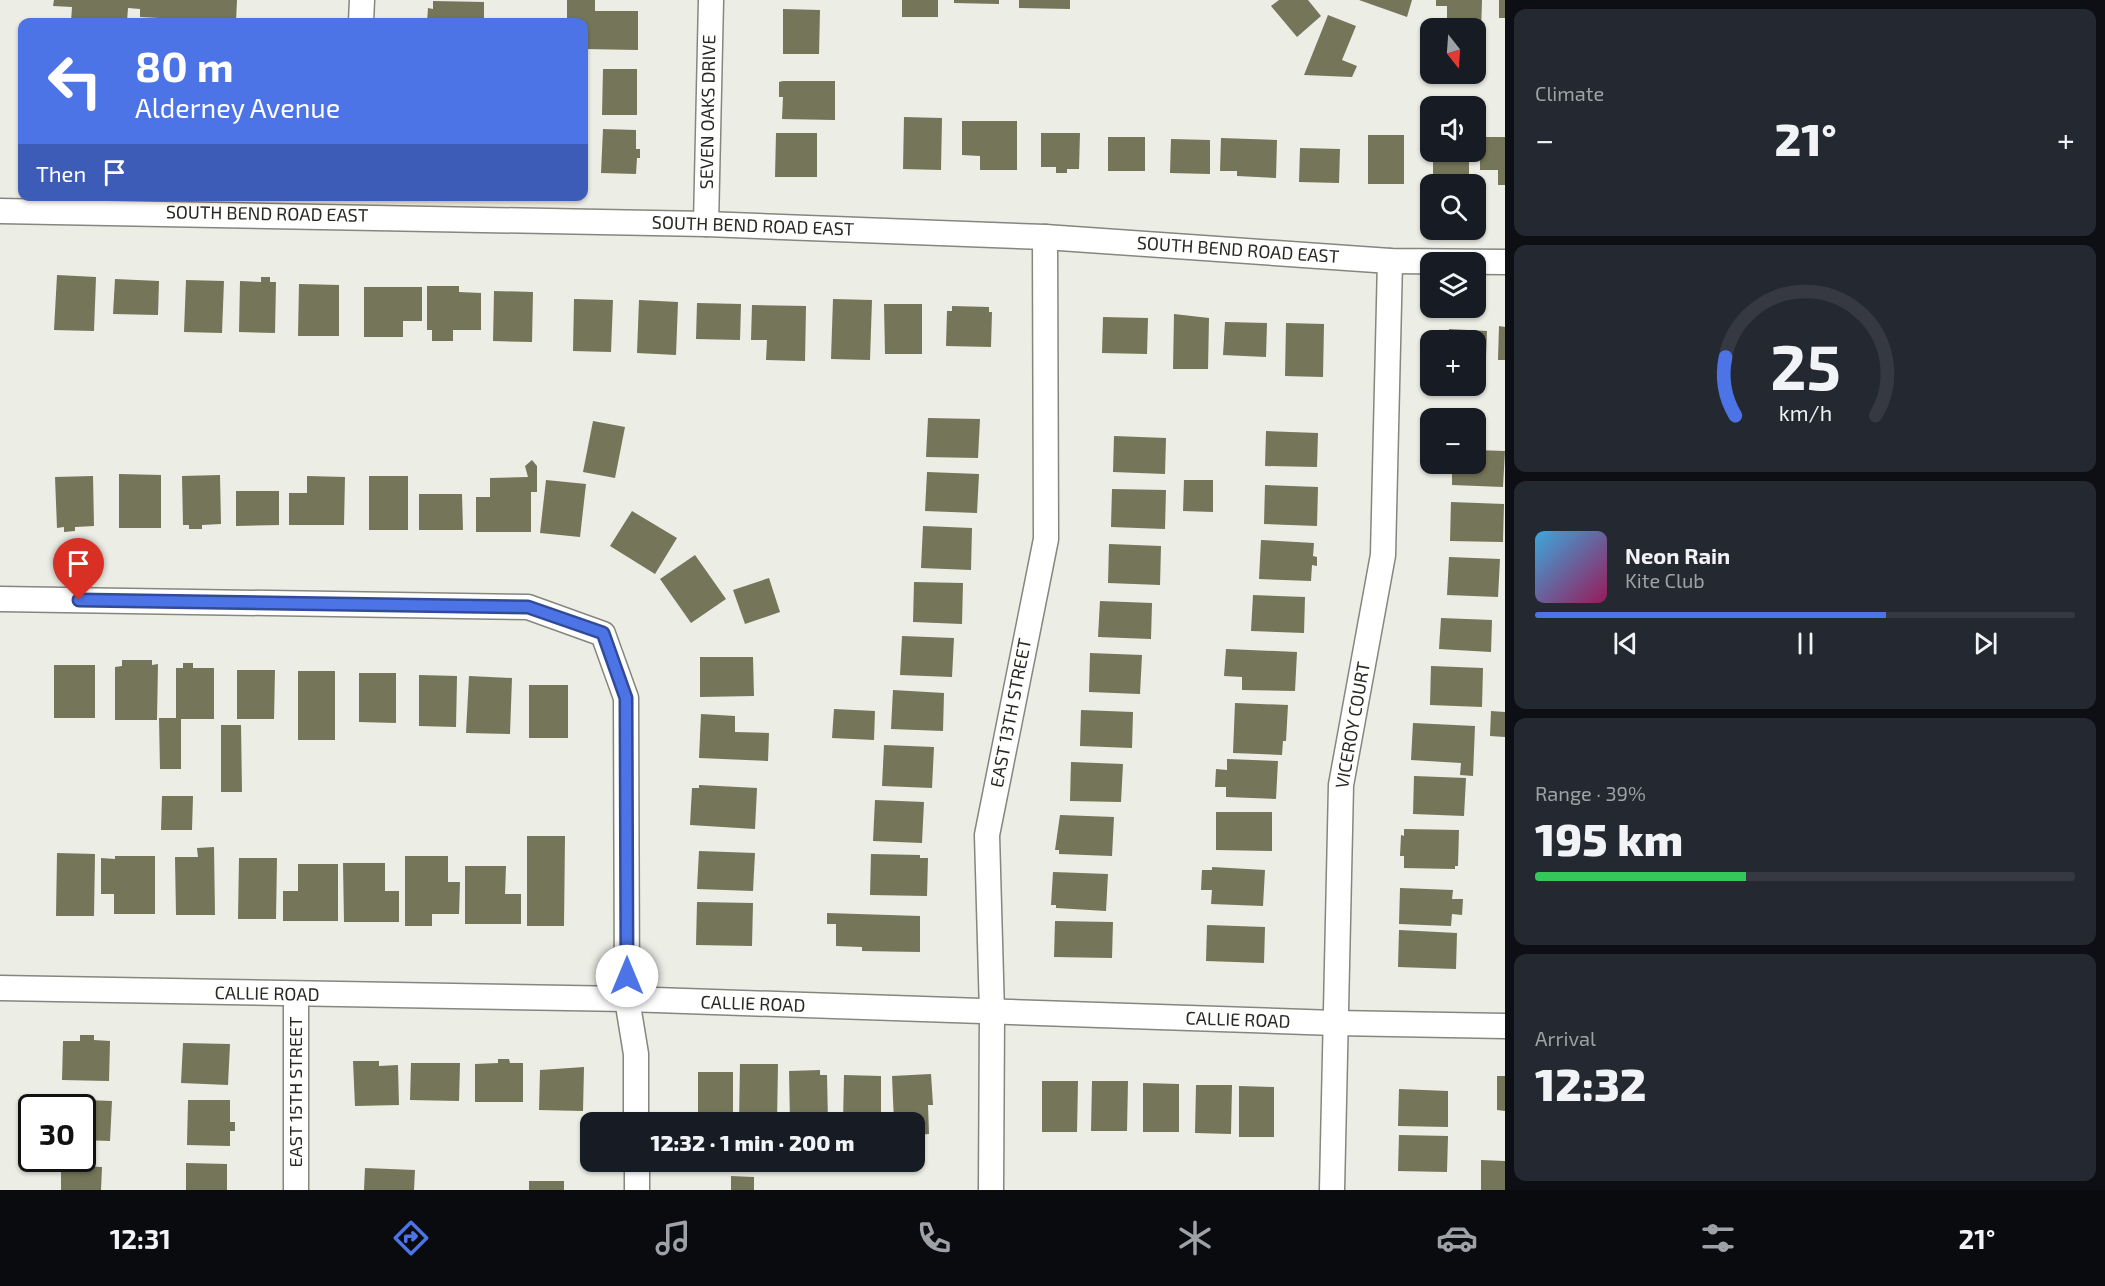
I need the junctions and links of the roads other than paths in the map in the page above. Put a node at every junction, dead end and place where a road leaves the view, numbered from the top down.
1 (362, 0) edge
2 (711, 0) edge
3 (361, 18) edge
4 (360, 206) edge
5 (0, 211) edge
6 (705, 224) junction
7 (1045, 237) junction
8 (1390, 261) junction
9 (1505, 262) edge
10 (0, 599) edge
11 (0, 988) edge
12 (296, 995) junction
13 (627, 999) junction
14 (992, 1012) junction
15 (1335, 1023) junction
16 (1505, 1026) edge
17 (636, 1112) edge
18 (637, 1172) edge
19 (296, 1190) edge
20 (637, 1190) edge
21 (991, 1190) edge
22 (1332, 1190) edge

1 - 3 street
2 - 6 street, SEVEN OAKS DRIVE
4 - 5 street, SOUTH BEND ROAD EAST
4 - 6 street, SOUTH BEND ROAD EAST
6 - 7 street, SOUTH BEND ROAD EAST
7 - 8 street, SOUTH BEND ROAD EAST
7 - 14 street, EAST 13TH STREET
8 - 9 street, SOUTH BEND ROAD EAST
8 - 15 street, VICEROY COURT
10 - 13 street
11 - 12 street, CALLIE ROAD
12 - 13 street, CALLIE ROAD
12 - 19 street, EAST 15TH STREET
13 - 14 street, CALLIE ROAD
13 - 17 street
14 - 15 street, CALLIE ROAD
14 - 21 street, EAST 13TH STREET
15 - 16 street, CALLIE ROAD
15 - 22 street, VICEROY COURT
18 - 20 street

